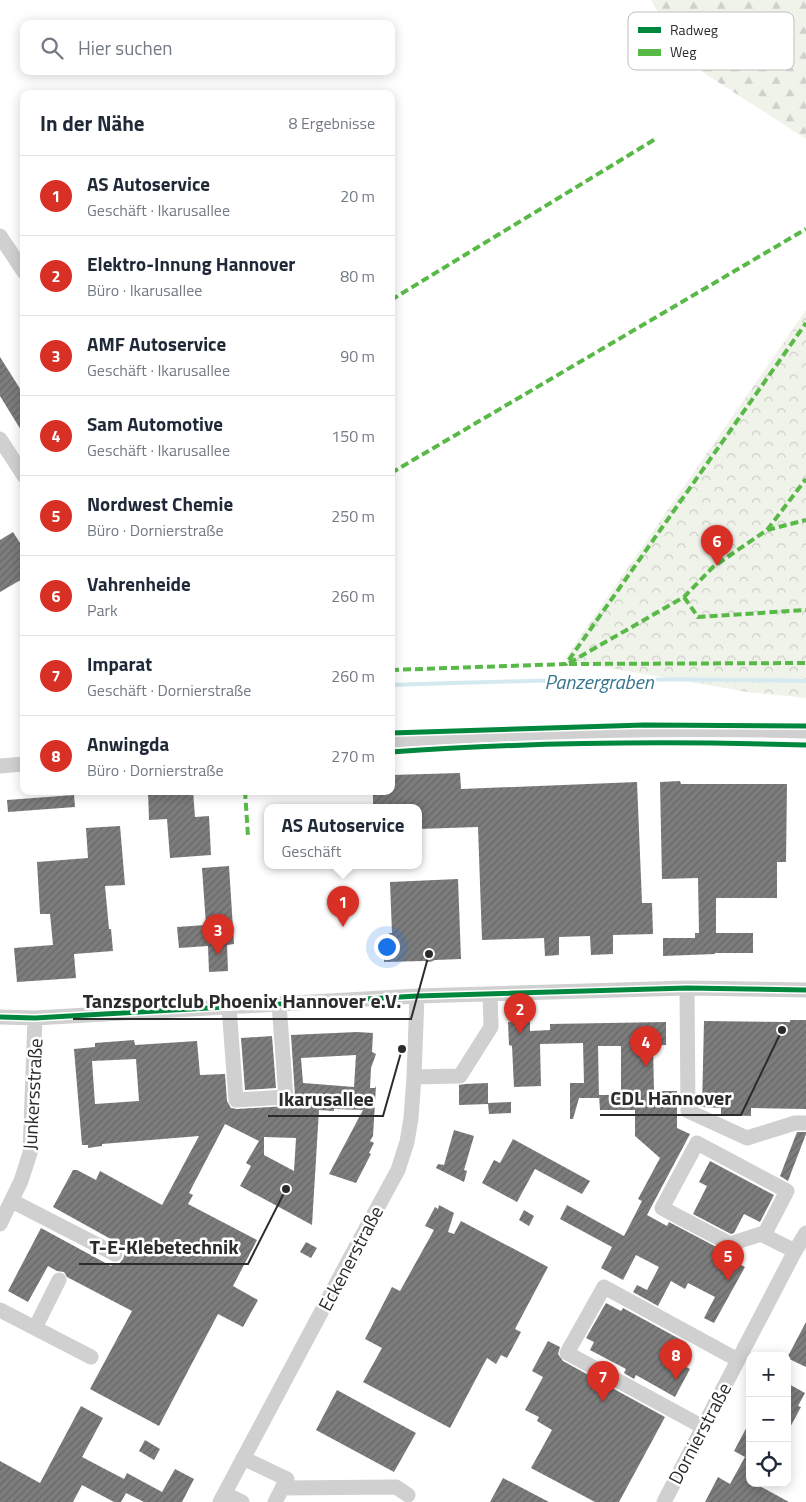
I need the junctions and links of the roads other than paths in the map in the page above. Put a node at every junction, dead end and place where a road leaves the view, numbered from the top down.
1 (0, 236) edge
2 (20, 266) edge
3 (0, 439) edge
4 (20, 470) edge
5 (806, 731) edge
6 (395, 740) edge
7 (20, 764) edge
8 (0, 766) edge
9 (687, 988) junction
10 (806, 990) edge
11 (490, 994) junction
12 (417, 996) junction
13 (280, 1004) junction
14 (229, 1007) junction
15 (0, 1017) edge
16 (35, 1018) junction
17 (414, 1077) junction
18 (806, 1123) edge
19 (12, 1201) junction
20 (0, 1224) edge
21 (806, 1233) edge
22 (764, 1235) junction
23 (795, 1251) junction
24 (115, 1254) dead end
25 (59, 1280) dead end
26 (0, 1310) edge
27 (34, 1328) junction
28 (91, 1357) dead end
29 (738, 1360) junction
30 (703, 1427) junction
31 (243, 1458) junction
32 (282, 1488) junction
33 (408, 1495) dead end
34 (223, 1498) edge
35 (242, 1502) edge
36 (275, 1502) edge
37 (664, 1502) edge

1 - 2 street
3 - 4 street
5 - 6 street
7 - 8 street
9 - 10 street
9 - 11 street
9 - 18 street
11 - 12 street
11 - 17 street
12 - 13 street
12 - 17 street, Eckenerstraße
13 - 14 street
13 - 14 street
14 - 16 street
15 - 16 street
16 - 19 street, Junkersstraße
17 - 31 street, Eckenerstraße
19 - 20 street, Junkersstraße
19 - 24 street
21 - 23 street, Dornierstraße
22 - 22 street
22 - 23 street
23 - 29 street, Dornierstraße
25 - 27 street
26 - 27 street
27 - 28 street
29 - 30 street, Dornierstraße
29 - 30 street
30 - 37 street, Dornierstraße
31 - 32 street
31 - 34 street, Eckenerstraße
32 - 33 street
32 - 36 street
34 - 35 street

